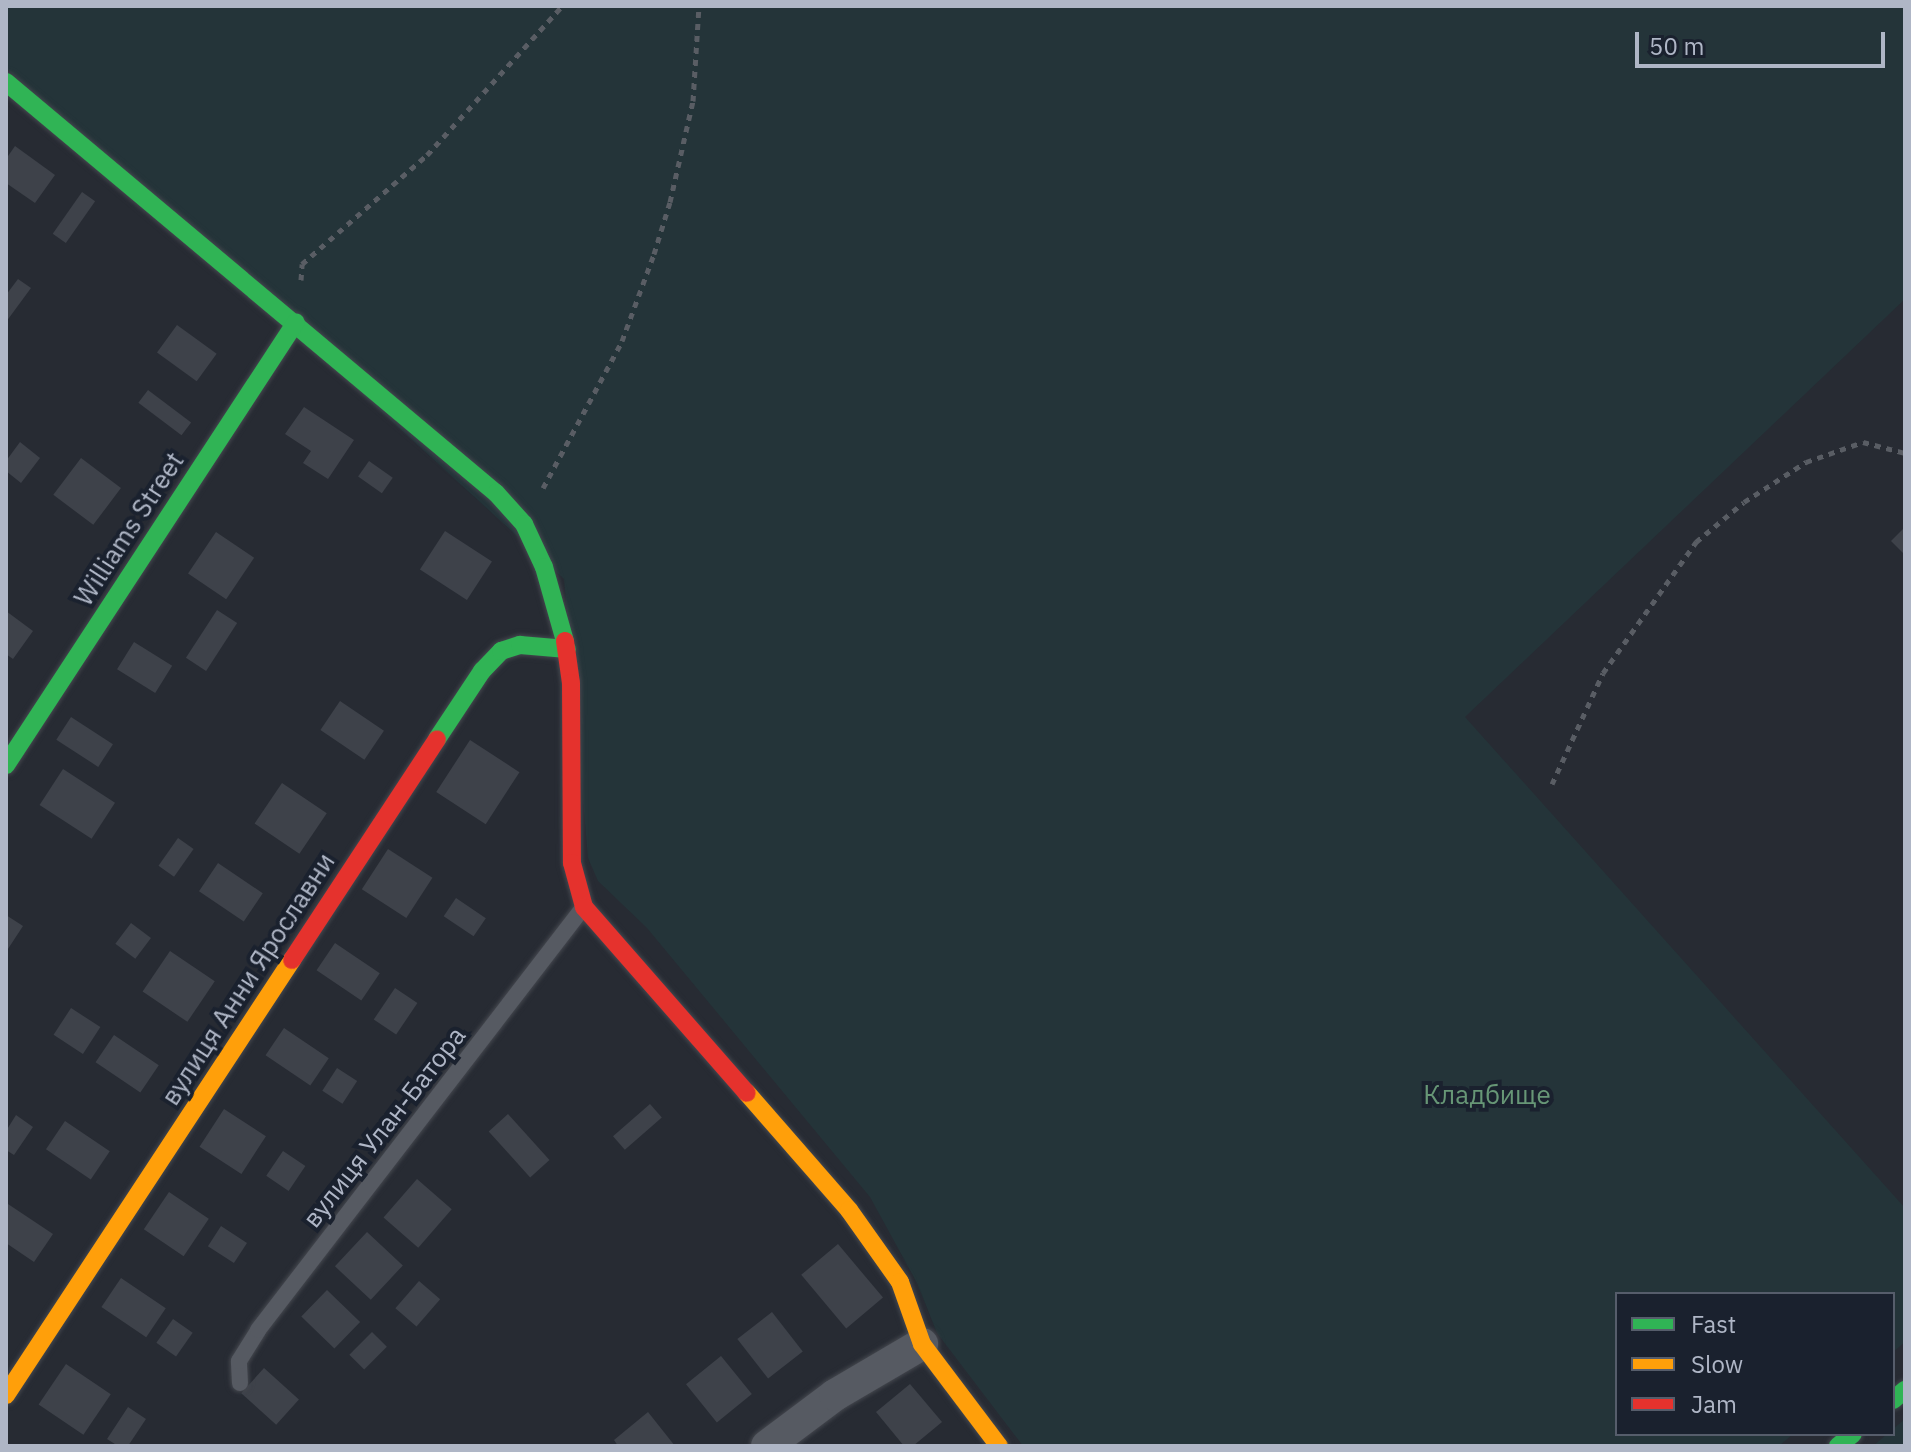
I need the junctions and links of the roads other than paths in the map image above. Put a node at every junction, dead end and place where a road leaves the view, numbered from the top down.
1 (6, 82) edge
2 (296, 322) junction
3 (567, 649) junction
4 (6, 765) edge
5 (584, 907) junction
6 (922, 1344) junction
7 (240, 1383) dead end
8 (6, 1395) edge
9 (767, 1446) edge
10 (999, 1446) edge

1 - 2 street
2 - 3 street
2 - 4 street, Williams Street
3 - 5 street
3 - 8 street, вулиця Анни Ярославни
5 - 6 street
5 - 7 lane, вулиця Улан-Батора
6 - 9 street
6 - 10 street

